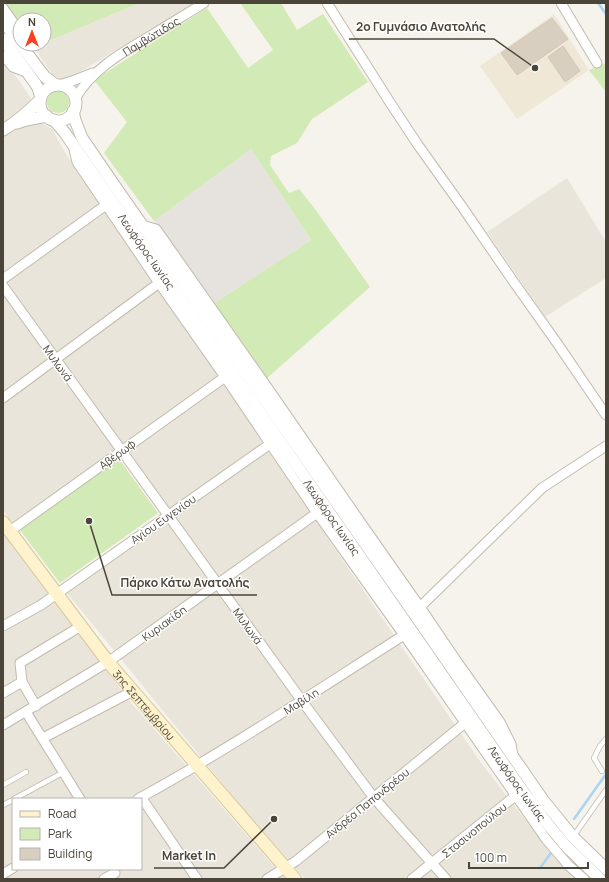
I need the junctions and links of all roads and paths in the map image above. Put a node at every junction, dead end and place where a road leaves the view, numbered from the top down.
1 (204, 3) edge
2 (327, 3) edge
3 (561, 3) edge
4 (3, 8) edge
5 (3, 21) edge
6 (12, 21) edge
7 (3, 39) edge
8 (28, 52) edge
9 (3, 55) edge
10 (29, 56) junction
11 (597, 63) dead end
12 (100, 70) junction
13 (26, 72) junction
14 (58, 85) junction
15 (40, 99) junction
16 (75, 99) junction
17 (73, 111) junction
18 (50, 118) junction
19 (13, 124) junction
20 (3, 130) edge
21 (74, 146) junction
22 (106, 205) junction
23 (142, 225) junction
24 (3, 279) edge
25 (159, 282) junction
26 (3, 286) edge
27 (56, 359) junction
28 (225, 377) junction
29 (3, 398) edge
30 (606, 415) edge
31 (270, 444) junction
32 (606, 446) edge
33 (122, 451) junction
34 (316, 513) junction
35 (168, 516) junction
36 (5, 530) edge
37 (218, 584) junction
38 (57, 594) junction
39 (420, 606) junction
40 (3, 626) edge
41 (81, 626) junction
42 (404, 635) junction
43 (108, 662) junction
44 (22, 682) junction
45 (133, 691) junction
46 (3, 693) edge
47 (302, 701) junction
48 (36, 706) junction
49 (26, 712) junction
50 (465, 723) junction
51 (3, 725) edge
52 (43, 738) junction
53 (606, 739) edge
54 (513, 757) junction
55 (197, 765) junction
56 (602, 771) dead end
57 (26, 772) dead end
58 (64, 772) junction
59 (3, 785) edge
60 (606, 790) edge
61 (515, 796) junction
62 (16, 798) edge
63 (79, 798) edge
64 (140, 798) edge
65 (374, 798) junction
66 (12, 800) edge
67 (142, 801) edge
68 (3, 805) edge
69 (573, 837) junction
70 (432, 863) junction
71 (286, 868) junction
72 (12, 869) edge
73 (606, 869) edge
74 (3, 874) edge
75 (115, 874) edge
76 (6, 879) edge
77 (104, 879) edge
78 (197, 879) edge
79 (267, 879) edge
80 (295, 879) edge
81 (412, 879) edge
82 (446, 879) edge
83 (584, 879) edge
84 (600, 879) edge

1 - 12 street, Παμβώτιδος
2 - 30 street
3 - 11 street
4 - 6 street
5 - 10 street
7 - 13 street
8 - 10 street
9 - 13 street
10 - 14 street
12 - 14 street, Παμβώτιδος
12 - 16 street, Παμβώτιδος
13 - 15 street
14 - 15 street
14 - 16 street
15 - 18 street
15 - 19 street
16 - 17 street
17 - 18 street
17 - 23 street, Λεωφόρος Ιωνίας
18 - 19 street
18 - 21 street, Λεωφόρος Ιωνίας
19 - 20 street
21 - 22 street, Λεωφόρος Ιωνίας
21 - 84 street, Λεωφόρος Ιωνίας
22 - 24 street
22 - 25 street, Λεωφόρος Ιωνίας
23 - 39 street, Λεωφόρος Ιωνίας
23 - 54 street, Λεωφόρος Ιωνίας
25 - 27 street
25 - 28 street, Λεωφόρος Ιωνίας
26 - 27 street, Μυλωνά
27 - 29 street
27 - 33 street, Μυλωνά
28 - 31 street, Λεωφόρος Ιωνίας
28 - 33 street, Αβέρωφ
31 - 34 street, Λεωφόρος Ιωνίας
31 - 35 street, Αγίου Ευγενίου
32 - 39 street
33 - 35 street, Μυλωνά
33 - 36 street, Αβέρωφ
34 - 37 street, Κυριακίδη
34 - 42 street, Λεωφόρος Ιωνίας
35 - 37 street, Μυλωνά
35 - 38 street, Αγίου Ευγενίου
36 - 38 main road, 3ης Σεπτεμβρίου
37 - 43 street, Κυριακίδη
37 - 47 street, Μυλωνά
38 - 40 street, Αγίου Ευγενίου
38 - 41 main road, 3ης Σεπτεμβρίου
39 - 54 street, Λεωφόρος Ιωνίας
41 - 43 main road, 3ης Σεπτεμβρίου
41 - 44 street
42 - 47 street, Μαβίλη
42 - 50 street, Λεωφόρος Ιωνίας
43 - 45 main road, 3ης Σεπτεμβρίου
43 - 48 street, Κυριακίδη
44 - 46 street
44 - 48 street
45 - 52 street
45 - 55 main road, 3ης Σεπτεμβρίου
47 - 55 street, Μαβίλη
47 - 65 street, Μυλωνά
48 - 49 street, Κυριακίδη
49 - 51 street, Κυριακίδη
49 - 52 street
50 - 61 street, Λεωφόρος Ιωνίας
50 - 65 street, Ανδρέα Παπανδρέου
52 - 58 street
53 - 56 lane
54 - 69 street, Λεωφόρος Ιωνίας
55 - 64 street, Μαβίλη
55 - 71 main road, 3ης Σεπτεμβρίου
57 - 59 lane
58 - 62 lane
58 - 63 street
60 - 69 lane
61 - 70 street, Στασινοπούλου
61 - 83 street, Λεωφόρος Ιωνίας
65 - 70 street, Μυλωνά
65 - 71 street, Ανδρέα Παπανδρέου
66 - 68 lane
67 - 78 street
69 - 73 street, Λεωφόρος Ιωνίας
70 - 81 street, Στασινοπούλου
70 - 82 street, Μυλωνά
71 - 79 street, Ανδρέα Παπανδρέου
71 - 80 main road, 3ης Σεπτεμβρίου
72 - 74 street
74 - 76 street
75 - 77 street

